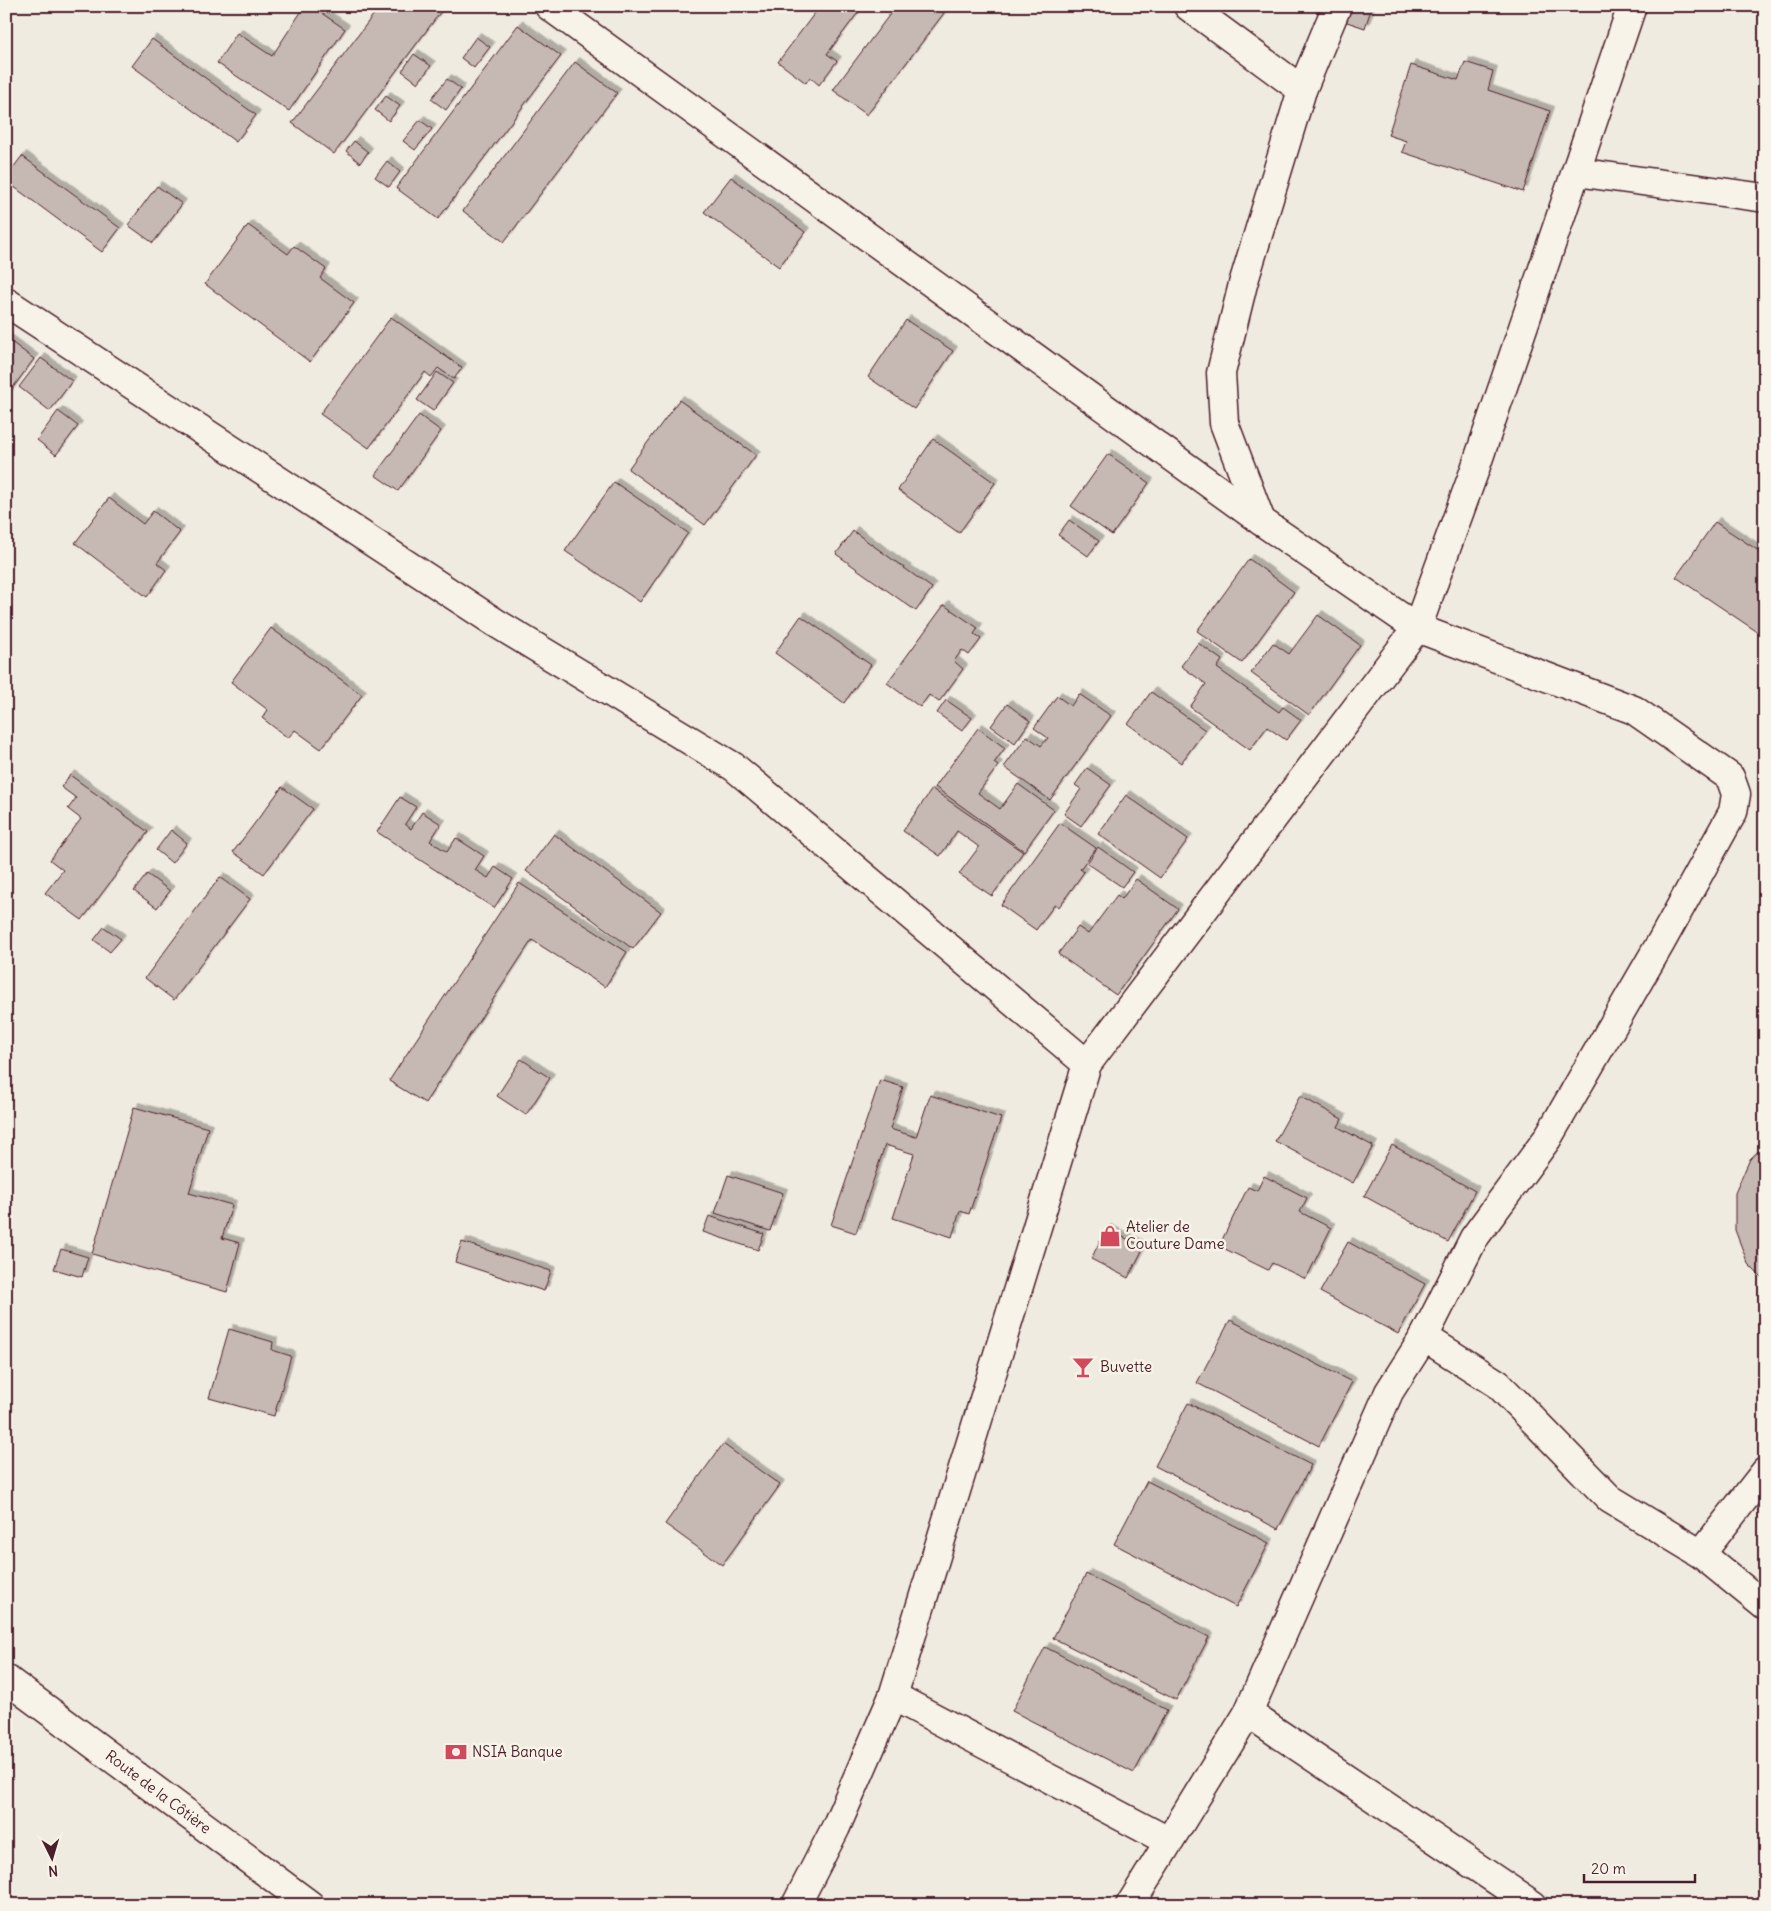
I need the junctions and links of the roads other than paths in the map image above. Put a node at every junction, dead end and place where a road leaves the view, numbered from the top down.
1 (549, 6) edge
2 (1188, 6) edge
3 (1337, 6) edge
4 (1632, 6) edge
5 (1302, 90) junction
6 (1576, 172) junction
7 (1765, 198) edge
8 (6, 302) edge
9 (1261, 521) junction
10 (1417, 628) junction
11 (1087, 1064) junction
12 (1424, 1337) junction
13 (1765, 1472) edge
14 (1701, 1554) junction
15 (1765, 1606) edge
16 (6, 1679) edge
17 (893, 1696) junction
18 (1248, 1713) junction
19 (1168, 1840) junction
20 (310, 1905) edge
21 (796, 1905) edge
22 (1130, 1905) edge
23 (1533, 1905) edge

1 - 9 street
2 - 5 street
3 - 5 street
4 - 6 street
5 - 9 street
6 - 7 street
6 - 10 street
8 - 11 street
9 - 10 street
10 - 11 street
10 - 12 street
11 - 17 street
12 - 14 street
12 - 18 street
13 - 14 street
14 - 15 street
16 - 20 street, Route de la Côtière
17 - 19 street
17 - 21 street
18 - 19 street
18 - 23 street
19 - 22 street

